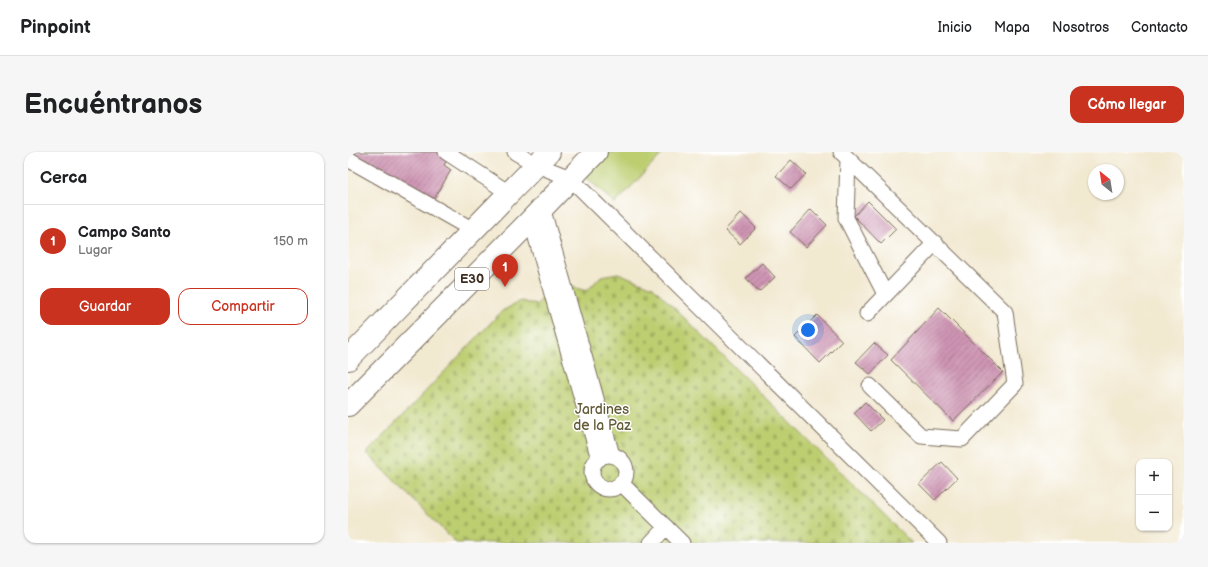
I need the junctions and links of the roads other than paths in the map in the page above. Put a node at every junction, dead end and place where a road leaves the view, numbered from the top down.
1 (446, 152) edge
2 (515, 152) edge
3 (596, 152) edge
4 (845, 155) edge
5 (543, 158) edge
6 (348, 159) edge
7 (570, 178) junction
8 (509, 193) junction
9 (537, 214) junction
10 (473, 230) junction
11 (935, 243) junction
12 (885, 294) junction
13 (866, 314) dead end
14 (348, 359) edge
15 (870, 386) dead end
16 (348, 405) edge
17 (605, 457) junction
18 (621, 484) junction
19 (666, 528) junction
20 (651, 543) edge
21 (682, 543) edge
22 (940, 543) edge

1 - 8 street
2 - 5 street
3 - 7 highway, E30
4 - 11 street
4 - 12 street
5 - 7 street
5 - 8 highway, E30
6 - 10 street
7 - 9 highway, E30
7 - 22 street
8 - 10 highway, E30
9 - 16 highway, E30
9 - 17 street
10 - 14 highway, E30
11 - 12 street
11 - 15 street
12 - 13 street
17 - 18 street
17 - 18 street
18 - 19 street
19 - 20 street
19 - 21 street

